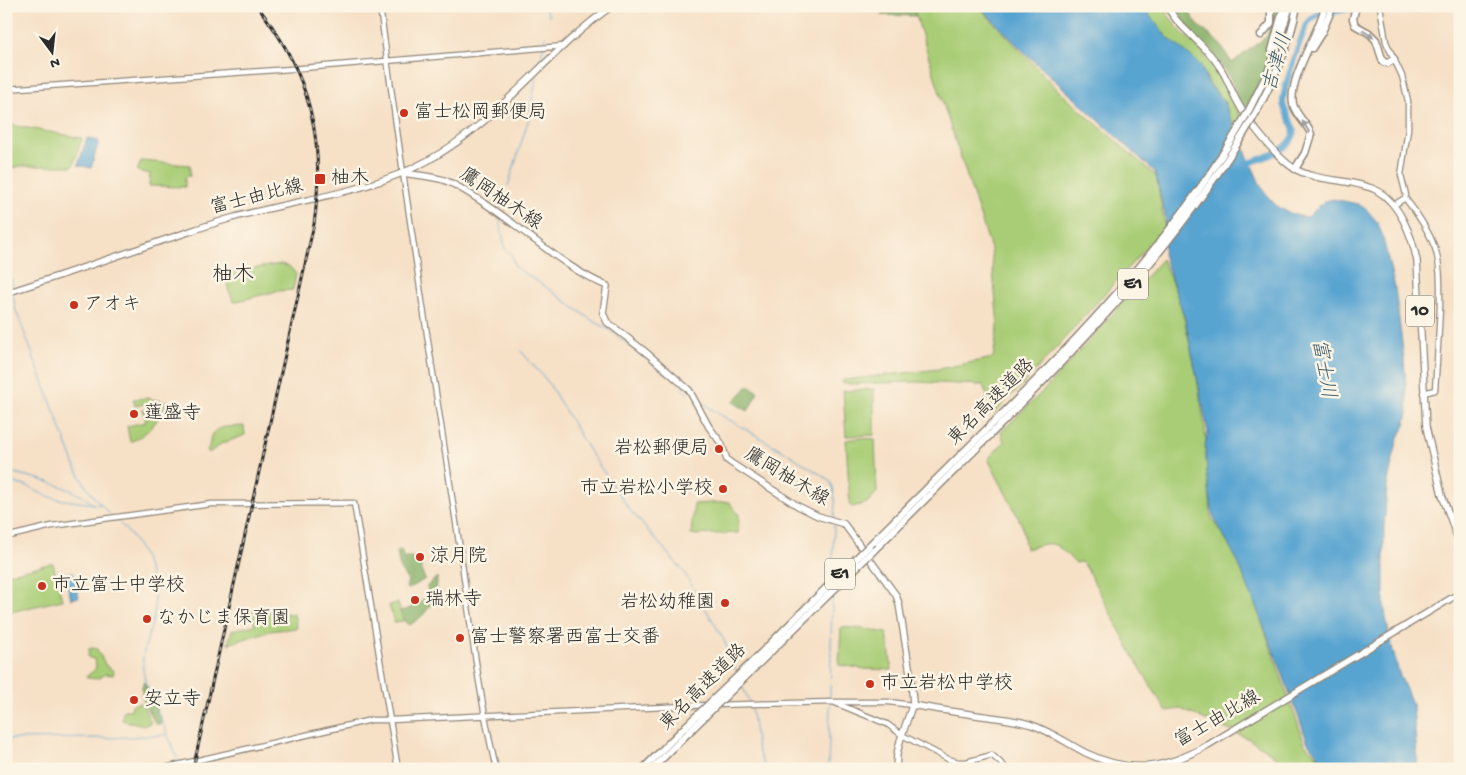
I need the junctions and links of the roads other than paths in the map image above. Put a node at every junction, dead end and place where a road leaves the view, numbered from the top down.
1 (380, 6) edge
2 (612, 6) edge
3 (1166, 6) edge
4 (1271, 6) edge
5 (1284, 6) edge
6 (1290, 6) edge
7 (1299, 6) edge
8 (1333, 6) edge
9 (1356, 6) edge
10 (1324, 7) edge
11 (1380, 7) edge
12 (1322, 22) junction
13 (1261, 35) dead end
14 (566, 46) junction
15 (1394, 59) junction
16 (387, 61) junction
17 (6, 89) edge
18 (1253, 103) junction
19 (1251, 115) junction
20 (1295, 169) junction
21 (402, 174) junction
22 (1405, 198) junction
23 (1394, 205) junction
24 (12, 292) edge
25 (1423, 393) junction
26 (990, 431) junction
27 (6, 537) edge
28 (1460, 545) edge
29 (1460, 593) edge
30 (810, 609) junction
31 (833, 702) junction
32 (912, 705) junction
33 (484, 716) junction
34 (391, 720) junction
35 (688, 728) junction
36 (902, 735) junction
37 (160, 769) edge
38 (398, 769) edge
39 (496, 769) edge
40 (643, 769) edge
41 (652, 769) edge
42 (896, 769) edge
43 (1007, 769) edge

1 - 16 street
2 - 14 main road, 富士由比線
3 - 20 main road, 10
4 - 13 highway
5 - 18 highway
6 - 18 highway, 東名高速道路 / E1
7 - 19 highway, 東名高速道路 / E1
8 - 12 highway
9 -> 15 highway
10 - 12 highway
11 - 15 street
20 -> 12 highway
14 - 16 street
14 - 21 main road, 富士由比線
15 - 22 street
16 - 17 street
16 - 21 street
18 - 19 highway, 東名高速道路 / E1
19 - 26 highway, 東名高速道路 / E1, bridge
20 - 23 main road, 10
21 - 24 main road, 富士由比線
21 - 32 main road, 鷹岡柚木線
21 - 33 street
22 - 23 street
22 - 25 street
23 - 25 main road, 10
25 - 28 main road, 10
26 - 30 highway, 東名高速道路 / E1, bridge
26 - 30 highway, 東名高速道路 / E1, bridge
27 - 34 street
29 - 32 main road, 富士由比線
30 - 35 highway, 東名高速道路 / E1, bridge
31 - 32 street
31 - 33 street
31 - 36 street
32 - 36 main road, 鷹岡柚木線
33 - 34 street
33 - 39 street
34 - 37 street
34 - 38 street
35 - 40 highway, 東名高速道路
35 - 41 highway, 東名高速道路
36 - 42 main road, 鷹岡柚木線
36 - 43 street

